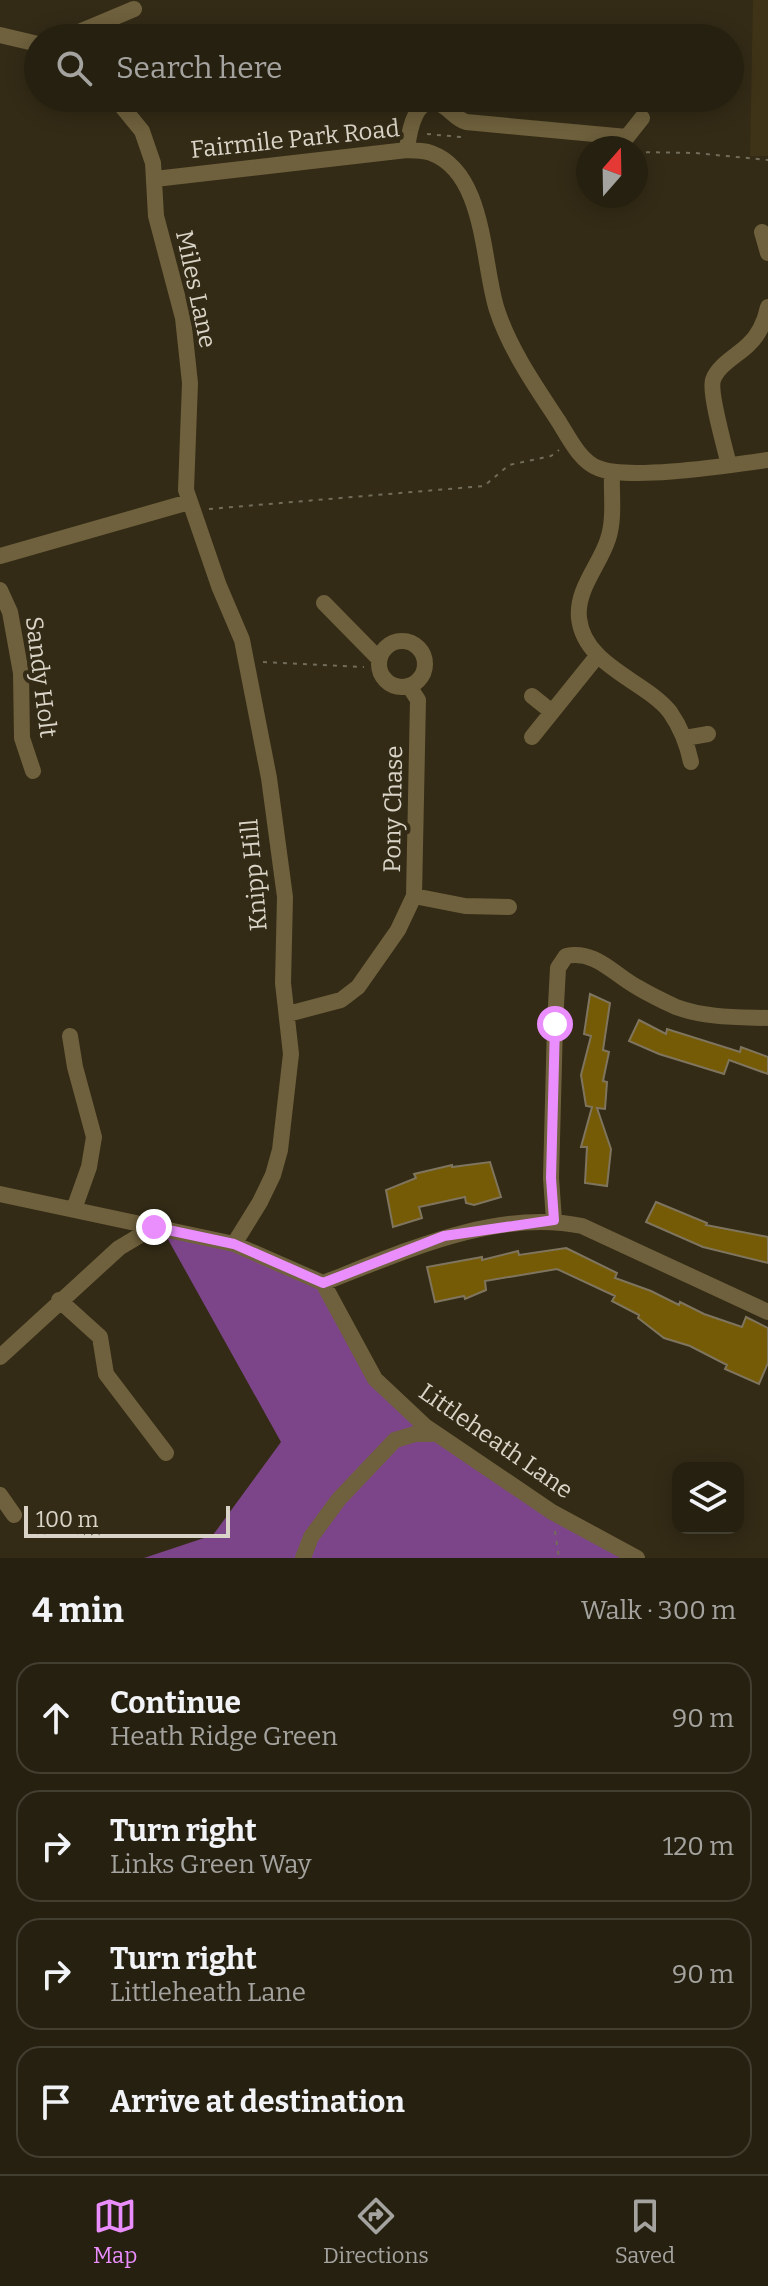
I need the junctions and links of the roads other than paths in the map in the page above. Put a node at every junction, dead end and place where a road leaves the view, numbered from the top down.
1 (134, 9) dead end
2 (98, 24) edge
3 (0, 35) edge
4 (24, 41) edge
5 (126, 112) edge
6 (415, 112) edge
7 (450, 112) edge
8 (642, 118) dead end
9 (407, 150) junction
10 (155, 179) junction
11 (762, 232) dead end
12 (768, 253) edge
13 (768, 307) edge
14 (768, 460) edge
15 (729, 465) junction
16 (612, 472) junction
17 (190, 506) junction
18 (0, 556) edge
19 (0, 590) edge
20 (324, 603) dead end
21 (598, 655) junction
22 (378, 663) junction
23 (409, 686) junction
24 (532, 696) dead end
25 (552, 712) junction
26 (708, 734) dead end
27 (532, 737) dead end
28 (685, 738) junction
29 (691, 762) dead end
30 (33, 771) dead end
31 (414, 896) junction
32 (509, 907) dead end
33 (288, 1014) junction
34 (768, 1018) edge
35 (70, 1036) dead end
36 (0, 1194) edge
37 (74, 1209) junction
38 (554, 1220) junction
39 (154, 1227) junction
40 (234, 1244) junction
41 (323, 1283) junction
42 (59, 1300) junction
43 (768, 1312) edge
44 (0, 1357) edge
45 (437, 1434) junction
46 (166, 1453) dead end
47 (0, 1495) edge
48 (14, 1515) dead end
49 (303, 1558) edge
50 (637, 1558) edge

1 - 2 street
3 - 4 street
5 - 10 street, Miles Lane
6 - 9 street
7 - 8 street
9 - 10 street, Fairmile Park Road
9 - 16 street, Fairmile Park Road
10 - 17 street, Miles Lane
11 - 12 street
13 - 15 street
14 - 15 street
15 - 16 street
16 - 21 street
17 - 18 street
17 - 33 street, Knipp Hill
19 - 30 street, Sandy Holt
20 - 22 street
21 - 25 street
21 - 28 street
22 - 23 street
22 - 23 street
23 - 31 street, Pony Chase
24 - 25 street
25 - 27 street
26 - 28 street
28 - 29 street
31 - 32 street
31 - 33 street, Pony Chase
33 - 40 street, Knipp Hill
34 - 38 street
35 - 37 street
36 - 37 street
37 - 39 street
38 - 41 street
38 - 43 street
39 - 40 street
39 - 42 street
40 - 41 street
41 - 45 street, Littleheath Lane
42 - 44 street
42 - 46 street
45 - 49 street
45 - 50 street, Littleheath Lane
47 - 48 street

